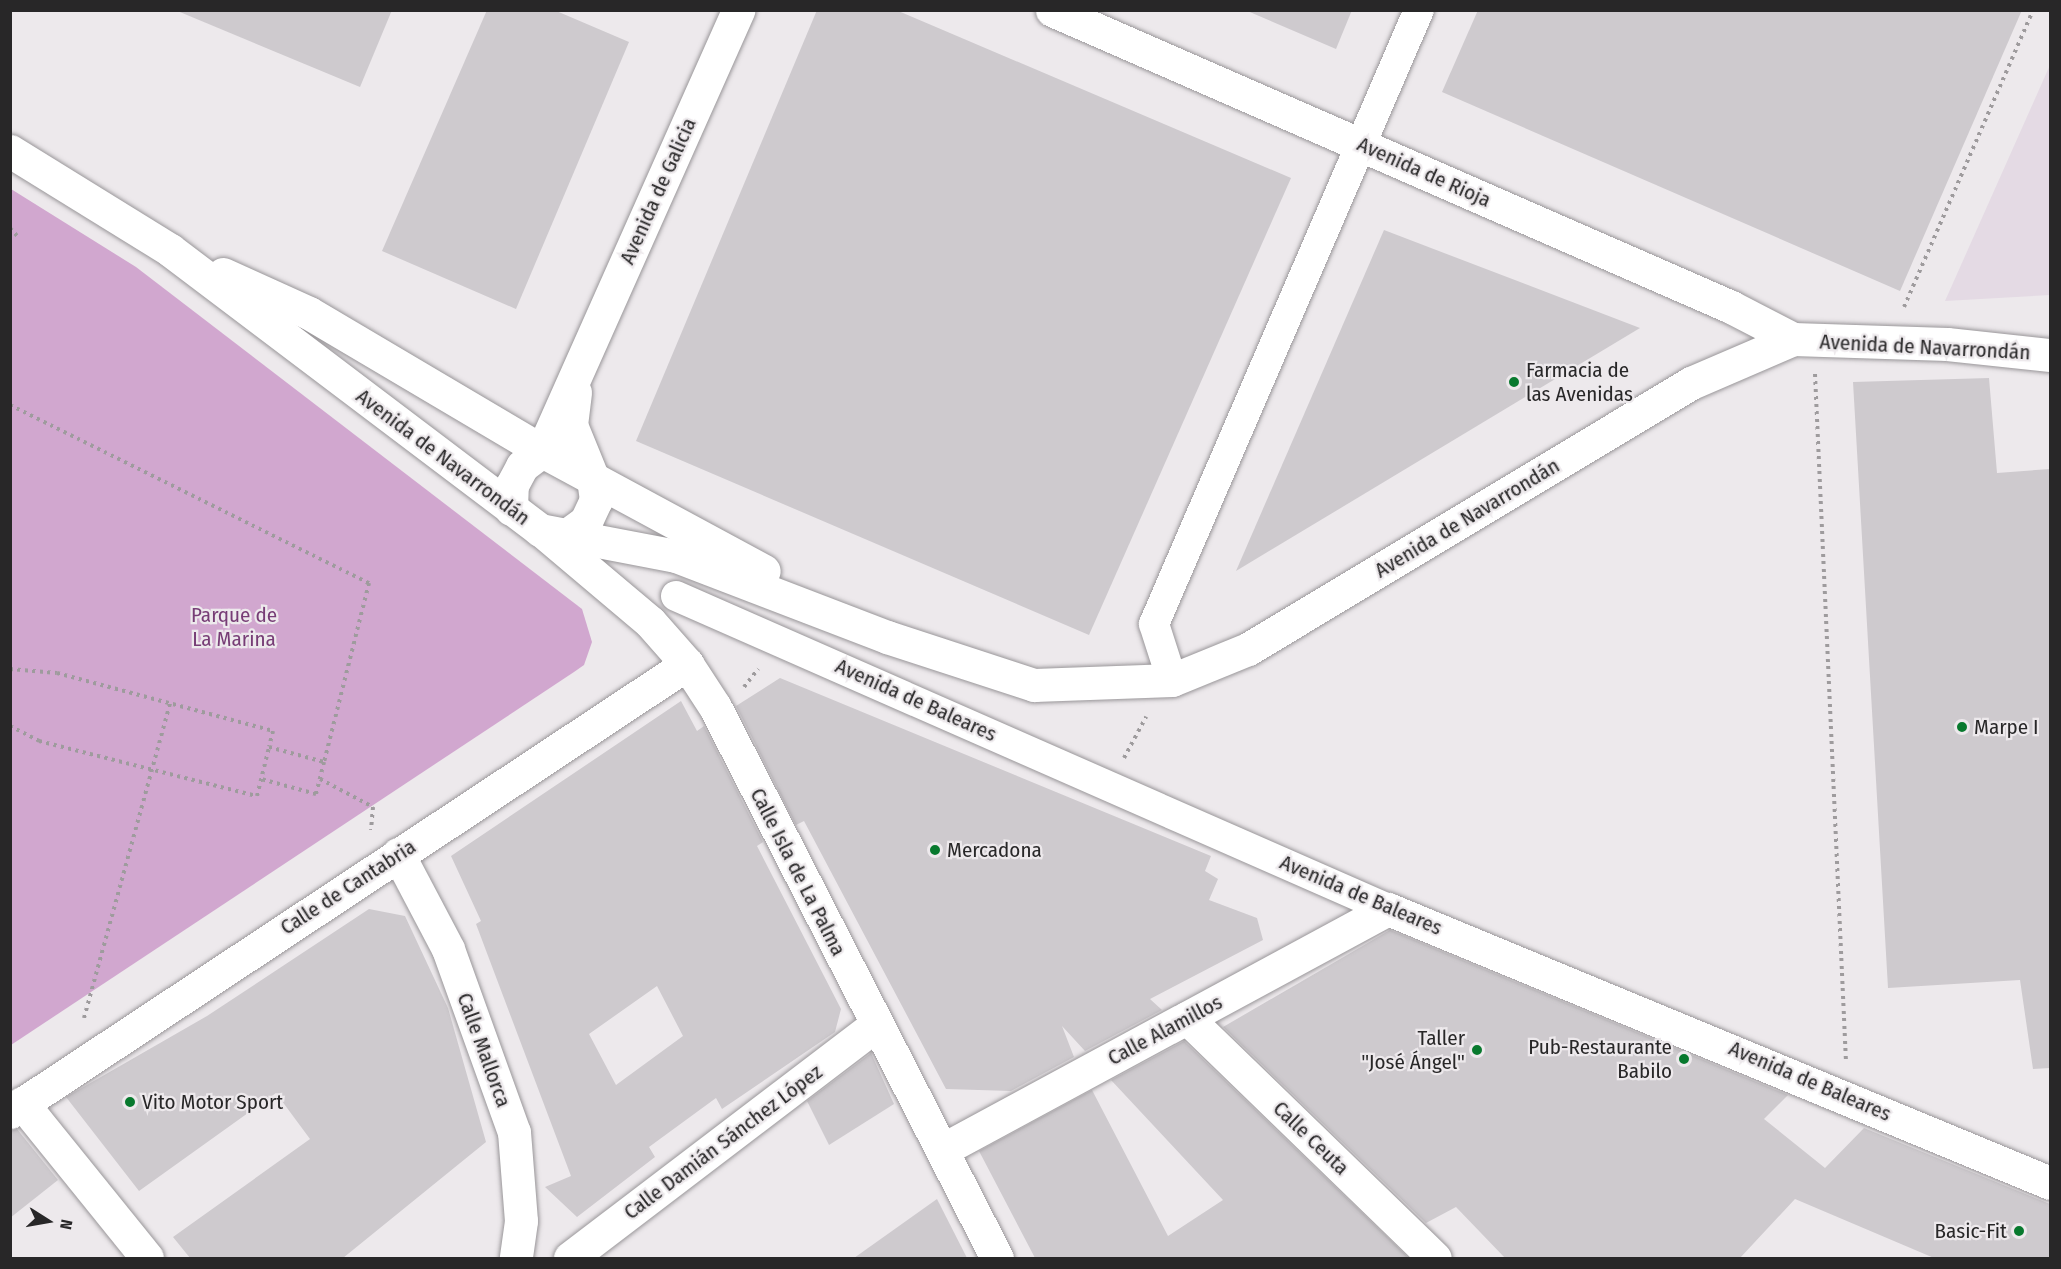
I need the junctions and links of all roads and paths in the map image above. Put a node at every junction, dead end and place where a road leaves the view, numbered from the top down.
1 (738, 10) edge
2 (1052, 10) edge
3 (1419, 10) edge
4 (2032, 10) edge
5 (1361, 144) junction
6 (10, 151) edge
7 (10, 228) edge
8 (19, 238) dead end
9 (170, 250) junction
10 (1803, 340) junction
11 (1889, 342) junction
12 (2050, 355) edge
13 (577, 372) junction
14 (10, 405) edge
15 (542, 451) junction
16 (593, 479) junction
17 (511, 509) junction
18 (554, 533) junction
19 (676, 596) dead end
20 (887, 637) junction
21 (687, 664) junction
22 (10, 669) edge
23 (1172, 680) junction
24 (170, 704) junction
25 (10, 726) edge
26 (269, 747) junction
27 (324, 762) junction
28 (152, 771) junction
29 (320, 778) junction
30 (261, 779) junction
31 (1112, 786) junction
32 (398, 854) junction
33 (367, 873) junction
34 (1389, 909) junction
35 (1186, 1018) junction
36 (876, 1025) junction
37 (70, 1071) junction
38 (1848, 1097) junction
39 (16, 1108) edge
40 (942, 1150) junction
41 (2050, 1184) edge
42 (147, 1258) edge
43 (516, 1258) edge
44 (570, 1258) edge
45 (997, 1258) edge
46 (1435, 1258) edge

1 - 13 street, Avenida de Galicia
2 - 5 street, Avenida de Rioja
3 - 5 street
4 - 11 path
5 - 10 street, Avenida de Rioja
5 - 23 street
6 - 9 street, Avenida de Navarrondán
7 - 8 path
9 - 15 street, Avenida de Navarrondán
9 - 17 street, Avenida de Navarrondán
10 - 11 street, Avenida de Navarrondán
10 - 23 street, Avenida de Navarrondán
10 - 38 path
11 - 12 street, Avenida de Navarrondán
13 - 15 street, Avenida de Galicia
13 - 16 street, Avenida de Galicia
14 - 27 path
15 - 16 street, Avenida de Navarrondán
15 - 17 street
16 - 18 street
16 - 20 street, Avenida de Navarrondán
17 - 18 street, Avenida de Navarrondán
18 - 20 street, Avenida de Navarrondán
18 - 21 street, Calle Isla de La Palma
19 - 31 street, Avenida de Baleares
20 - 23 street, Avenida de Navarrondán
21 - 32 street, Calle de Cantabria
21 - 36 street, Calle Isla de La Palma
22 - 24 path
23 - 31 path
24 - 26 path
24 - 28 path
25 - 28 path
26 - 27 path
26 - 30 path
27 - 29 path
28 - 30 path
28 - 37 path
29 - 30 path
29 - 33 path
31 - 34 street, Avenida de Baleares
32 - 33 street, Calle de Cantabria
32 - 43 street, Calle Mallorca
33 - 37 street, Calle de Cantabria
34 - 35 street, Calle Alamillos
34 - 38 street, Avenida de Baleares
35 - 40 street, Calle Alamillos
35 - 46 street, Calle Ceuta
36 - 40 street, Calle Isla de La Palma
36 - 44 street, Calle Damián Sánchez López
37 - 39 street, Calle de Cantabria
38 - 41 street, Avenida de Baleares
39 - 42 street
40 - 45 street, Calle Isla de La Palma

